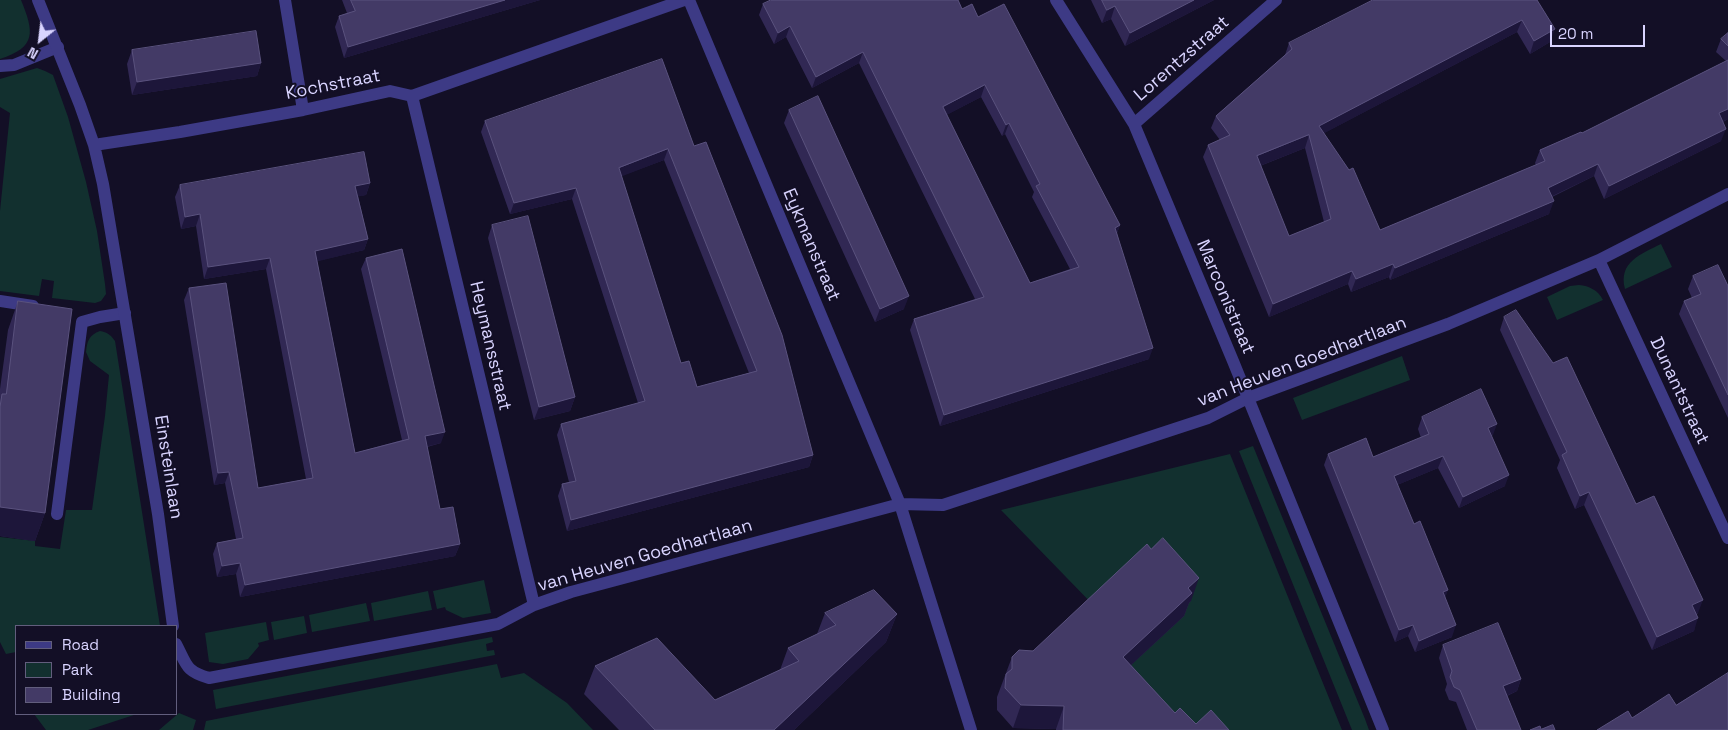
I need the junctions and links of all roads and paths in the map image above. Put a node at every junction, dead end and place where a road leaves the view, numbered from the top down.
1 (38, 0) edge
2 (285, 0) edge
3 (684, 0) edge
4 (689, 0) edge
5 (1056, 0) edge
6 (1276, 0) edge
7 (58, 47) junction
8 (0, 66) edge
9 (412, 96) junction
10 (303, 110) junction
11 (1134, 124) junction
12 (94, 145) junction
13 (1728, 194) edge
14 (1599, 260) junction
15 (0, 300) edge
16 (47, 308) edge
17 (125, 313) junction
18 (1248, 398) junction
19 (900, 504) junction
20 (57, 514) dead end
21 (1728, 538) edge
22 (534, 605) junction
23 (173, 625) edge
24 (178, 648) edge
25 (971, 730) edge
26 (1383, 730) edge

1 - 7 street, Einsteinlaan
2 - 10 street
3 - 9 street, Kochstraat
4 - 19 street, Eykmanstraat
5 - 11 street, Marconistraat
6 - 11 street, Lorentzstraat
7 - 8 street
7 - 12 street, Einsteinlaan
9 - 10 street, Kochstraat
9 - 22 street, Heymansstraat
10 - 12 street, Kochstraat
11 - 18 street, Marconistraat
12 - 17 street, Einsteinlaan
13 - 14 street, van Heuven Goedhartlaan
14 - 18 street, van Heuven Goedhartlaan
14 - 21 street, Dunantstraat
15 - 16 street
17 - 20 street
17 - 23 street, Einsteinlaan
18 - 19 street, van Heuven Goedhartlaan
18 - 26 street, Marconistraat
19 - 22 street, van Heuven Goedhartlaan
19 - 25 street
22 - 24 street, van Heuven Goedhartlaan

